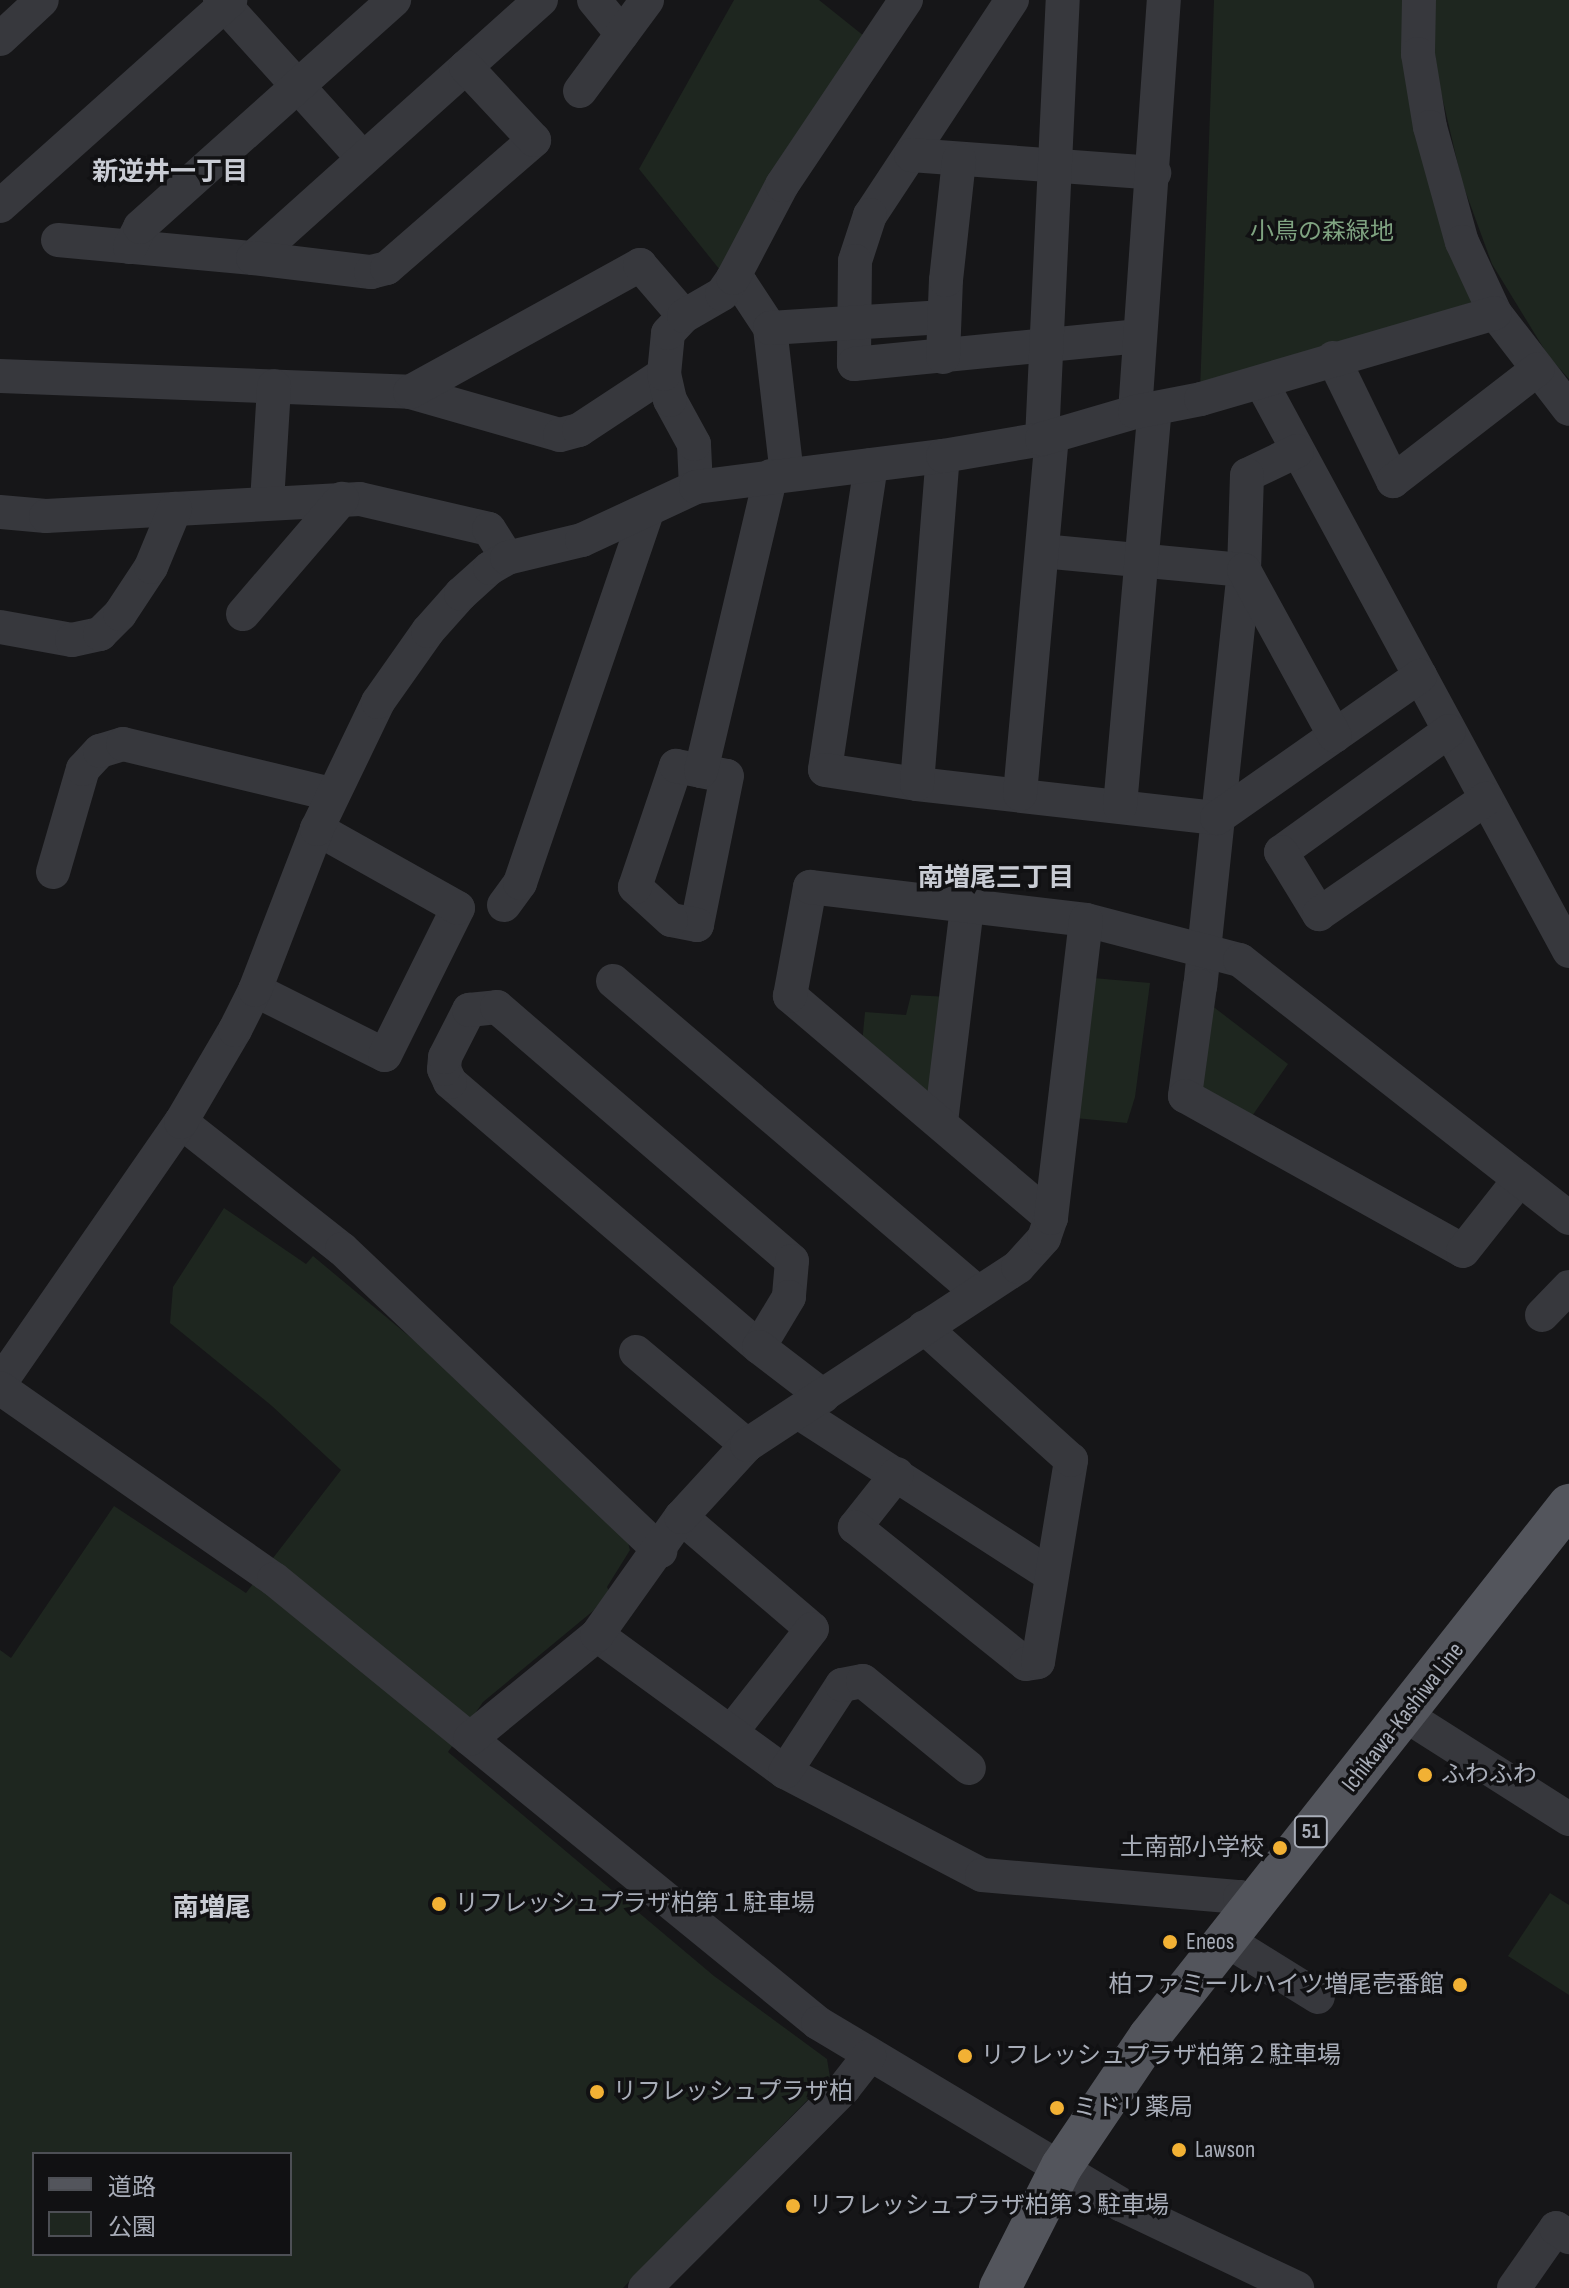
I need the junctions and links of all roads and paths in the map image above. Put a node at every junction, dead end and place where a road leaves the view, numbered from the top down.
1 (42, 0) edge
2 (394, 0) edge
3 (594, 0) edge
4 (647, 0) edge
5 (906, 0) edge
6 (1012, 0) edge
7 (1063, 0) edge
8 (1164, 0) edge
9 (1419, 0) edge
10 (225, 2) edge
11 (532, 3) edge
12 (622, 34) junction
13 (0, 39) edge
14 (466, 67) junction
15 (299, 87) junction
16 (580, 91) dead end
17 (911, 155) junction
18 (363, 158) junction
19 (959, 160) junction
20 (1055, 165) junction
21 (1154, 173) junction
22 (0, 206) edge
23 (58, 240) dead end
24 (130, 247) junction
25 (253, 258) junction
26 (733, 278) junction
27 (1495, 313) junction
28 (684, 316) junction
29 (944, 317) junction
30 (854, 320) junction
31 (770, 328) junction
32 (1140, 336) junction
33 (1044, 348) junction
34 (943, 357) junction
35 (1333, 358) junction
36 (1538, 369) junction
37 (664, 374) junction
38 (0, 376) edge
39 (1261, 382) junction
40 (274, 386) junction
41 (410, 392) junction
42 (1569, 409) edge
43 (1145, 410) junction
44 (1047, 437) junction
45 (1297, 451) junction
46 (943, 456) junction
47 (871, 465) junction
48 (779, 475) junction
49 (696, 487) junction
50 (342, 499) junction
51 (267, 502) junction
52 (175, 509) junction
53 (0, 512) edge
54 (647, 512) junction
55 (1042, 551) junction
56 (507, 558) junction
57 (1143, 560) junction
58 (1244, 570) junction
59 (243, 614) dead end
60 (0, 627) edge
61 (1420, 676) junction
62 (1449, 731) junction
63 (1335, 736) junction
64 (701, 771) dead end
65 (917, 784) junction
66 (332, 794) junction
67 (1020, 794) junction
68 (1486, 799) junction
69 (1120, 806) junction
70 (1217, 818) junction
71 (317, 829) junction
72 (53, 872) dead end
73 (504, 905) dead end
74 (967, 906) junction
75 (1086, 920) junction
76 (1203, 948) junction
77 (1569, 951) edge
78 (613, 981) dead end
79 (255, 990) junction
80 (181, 1122) junction
81 (941, 1122) junction
82 (1519, 1180) junction
83 (1051, 1218) junction
84 (1569, 1218) edge
85 (1569, 1287) edge
86 (978, 1293) junction
87 (1542, 1315) dead end
88 (924, 1327) junction
89 (759, 1347) junction
90 (636, 1352) dead end
91 (0, 1386) edge
92 (810, 1404) junction
93 (747, 1445) junction
94 (897, 1474) junction
95 (1569, 1505) edge
96 (681, 1517) junction
97 (660, 1551) junction
98 (1051, 1575) junction
99 (597, 1635) junction
100 (1405, 1715) junction
101 (732, 1731) junction
102 (470, 1739) junction
103 (969, 1768) dead end
104 (785, 1772) junction
105 (1569, 1819) edge
106 (1253, 1904) junction
107 (1226, 1940) junction
108 (1318, 1997) dead end
109 (869, 2056) junction
110 (1062, 2166) junction
111 (1569, 2237) edge
112 (645, 2288) edge
113 (1000, 2288) edge
114 (1297, 2288) edge
115 (1514, 2288) edge

1 - 13 street
2 - 15 street
3 - 12 street
4 - 12 street
5 - 26 street
6 - 17 street
7 - 20 street
8 - 21 street
9 - 27 street
10 - 15 street
10 - 22 street
11 - 14 street
12 - 16 street
14 - 18 street
14 - 25 street
15 - 18 street
15 - 24 street
17 - 19 street
17 - 30 street
18 - 25 street
19 - 20 street
19 - 29 street
20 - 21 street
20 - 33 street
21 - 32 street
23 - 24 street
24 - 25 street
26 - 28 street
26 - 31 street
27 - 35 street
27 - 36 street
28 - 37 street
28 - 41 street
29 - 30 street
29 - 34 street
30 - 31 street
30 - 34 street
31 - 48 street
32 - 33 street
32 - 43 street
33 - 34 street
33 - 44 street
35 - 36 street
35 - 39 street
36 - 42 street
37 - 41 street
37 - 49 street
38 - 40 street
39 - 43 street
39 - 45 street
40 - 41 street
40 - 51 street
43 - 44 street
43 - 57 street
44 - 46 street
44 - 55 street
45 - 58 street
45 - 61 street
46 - 47 street
46 - 65 street
47 - 48 street
47 - 65 street
48 - 49 street
48 - 64 street
49 - 54 street
50 - 51 street
50 - 56 street
50 - 59 street
51 - 52 street
52 - 53 street
52 - 60 street
54 - 56 street
54 - 73 street
55 - 57 street
55 - 67 street
56 - 66 street
57 - 58 street
57 - 69 street
58 - 63 street
58 - 70 street
61 - 62 street
61 - 63 street
62 - 68 street
62 - 68 street
63 - 70 street
65 - 67 street
66 - 71 street
66 - 72 street
67 - 69 street
68 - 77 street
69 - 70 street
70 - 76 street
71 - 79 street
71 - 79 street
74 - 75 street
74 - 81 street
74 - 81 street
75 - 76 street
75 - 83 street
76 - 82 street
76 - 82 street
78 - 86 street
79 - 80 street
80 - 91 street
80 - 97 street
81 - 83 street
82 - 84 street
83 - 86 street
85 - 87 street
86 - 88 street
88 - 92 street
88 - 98 street
89 - 89 street
89 - 92 street
90 - 93 street
91 - 102 street
92 - 93 street
92 - 94 street
93 - 96 street
94 - 98 street
94 - 98 street
95 - 100 main road, Ichikawa-Kashiwa Line / 51
96 - 97 street
96 - 101 street
97 - 99 street
99 - 101 street
99 - 102 street
100 - 105 street
100 - 106 main road, Ichikawa-Kashiwa Line / 51
101 - 104 street
102 - 109 street
103 - 104 street
104 - 106 street
106 - 107 main road, Ichikawa-Kashiwa Line / 51
107 - 108 street
107 - 110 main road, Ichikawa-Kashiwa Line / 51
109 - 110 street
109 - 112 street
110 - 113 main road, Ichikawa-Kashiwa Line / 51
110 - 114 street
111 - 115 street

